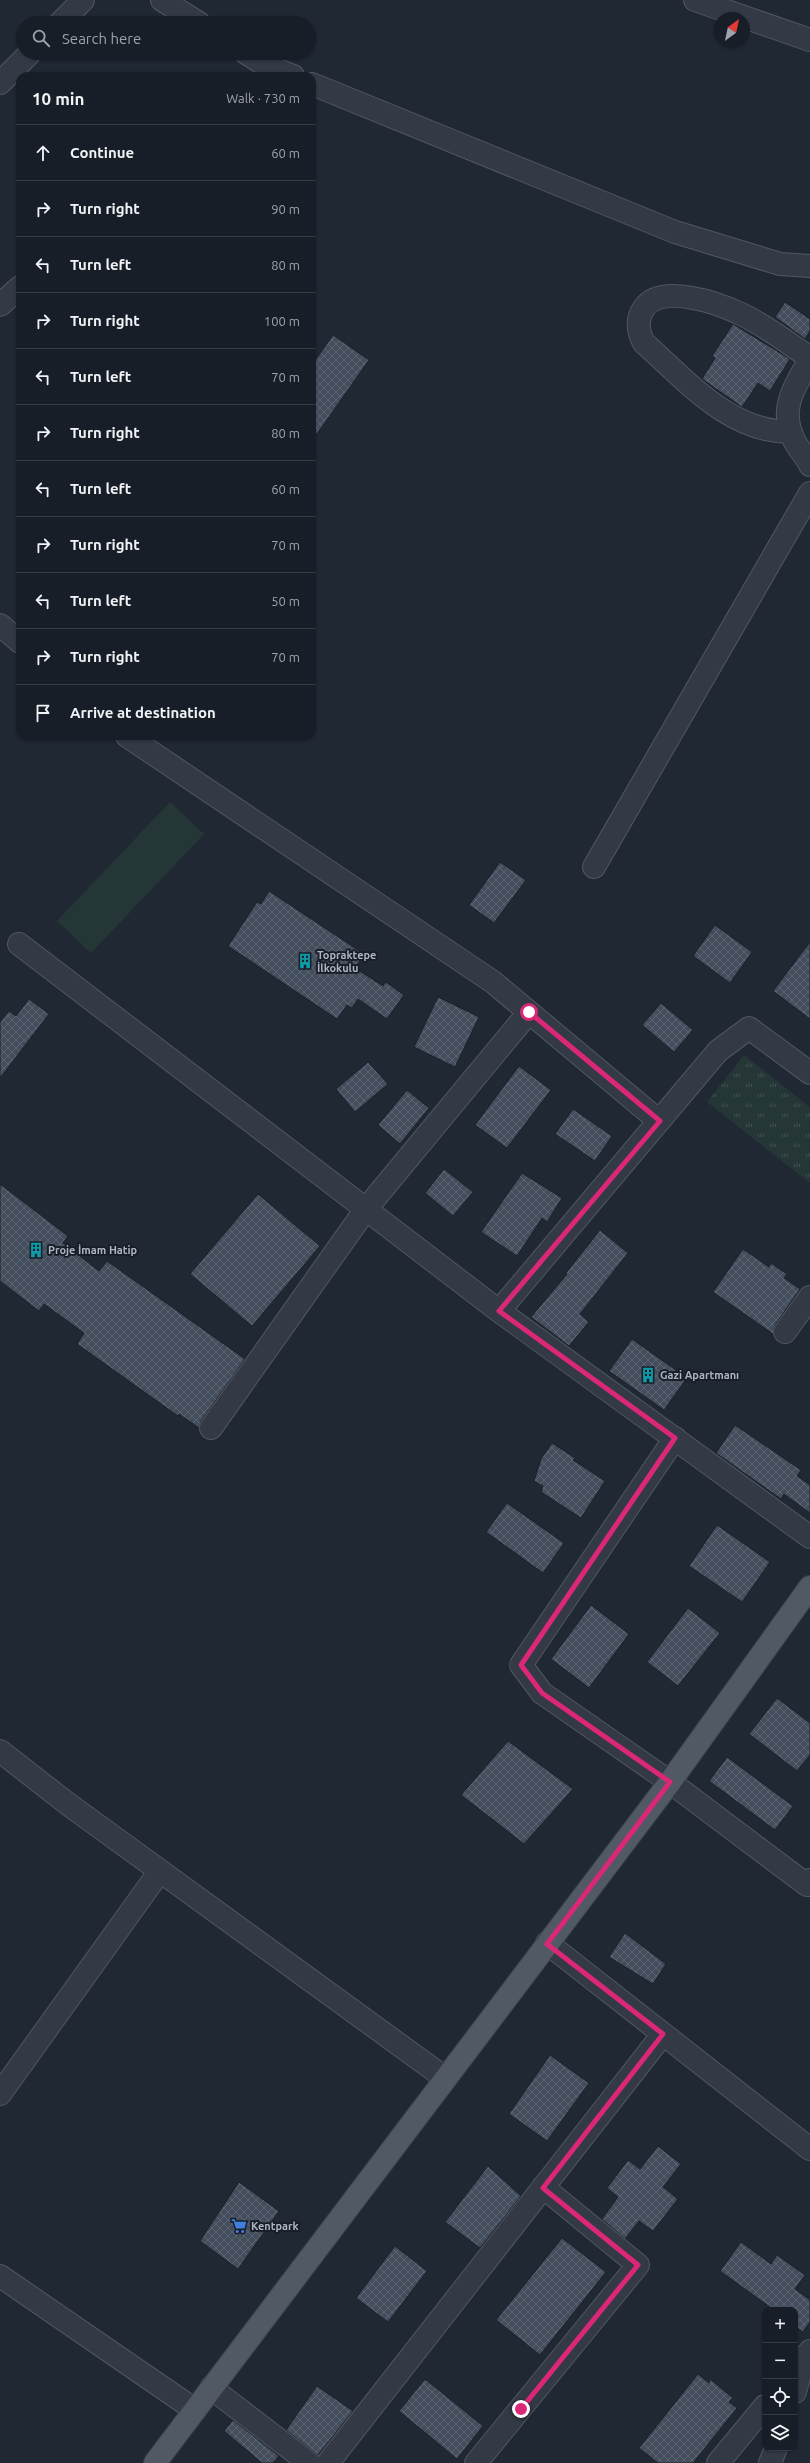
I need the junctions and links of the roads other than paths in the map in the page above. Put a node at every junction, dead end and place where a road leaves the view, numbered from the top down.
1 (83, 0) edge
2 (162, 0) edge
3 (695, 0) edge
4 (67, 16) edge
5 (188, 16) edge
6 (810, 40) edge
7 (23, 60) edge
8 (251, 60) edge
9 (259, 70) edge
10 (270, 72) edge
11 (0, 83) edge
12 (316, 86) edge
13 (810, 266) edge
14 (16, 291) edge
15 (0, 305) edge
16 (810, 359) edge
17 (791, 432) junction
18 (810, 465) edge
19 (810, 493) edge
20 (0, 625) edge
21 (16, 639) edge
22 (133, 740) edge
23 (594, 867) dead end
24 (19, 944) dead end
25 (529, 1012) junction
26 (810, 1073) edge
27 (660, 1121) junction
28 (366, 1209) junction
29 (810, 1297) edge
30 (499, 1311) junction
31 (785, 1332) dead end
32 (211, 1428) dead end
33 (675, 1438) junction
34 (810, 1537) edge
35 (810, 1587) edge
36 (0, 1751) edge
37 (670, 1782) junction
38 (160, 1871) junction
39 (810, 1880) edge
40 (547, 1944) junction
41 (663, 2034) junction
42 (445, 2078) junction
43 (0, 2094) edge
44 (810, 2149) edge
45 (543, 2188) junction
46 (0, 2276) edge
47 (803, 2359) edge
48 (798, 2380) edge
49 (211, 2388) junction
50 (195, 2410) junction
51 (762, 2410) edge
52 (775, 2451) edge
53 (155, 2463) edge
54 (309, 2463) edge
55 (328, 2463) edge
56 (476, 2463) edge
57 (718, 2463) edge
58 (770, 2463) edge

1 - 4 street
2 - 5 street
3 - 6 street
7 - 11 street
8 - 9 street
9 - 10 street
12 - 13 street
14 - 15 street
16 - 17 street
16 - 17 street
17 - 18 street
19 - 23 street
20 - 21 street
22 - 25 street
24 - 28 street
25 - 27 street
25 - 28 street
26 - 27 street
27 - 30 street
28 - 30 street
28 - 32 street
29 - 31 street
30 - 33 street
33 - 34 street
33 - 37 street
35 - 37 main road
36 - 38 street
37 - 39 street
37 - 40 main road
38 - 42 street
38 - 43 street
40 - 41 street
40 - 42 main road
41 - 44 street
41 - 45 street
42 - 49 main road
45 - 55 street
45 - 56 street
46 - 50 street
47 - 48 street
49 - 50 main road
49 - 54 street
50 - 53 main road
51 - 57 street
52 - 58 street

